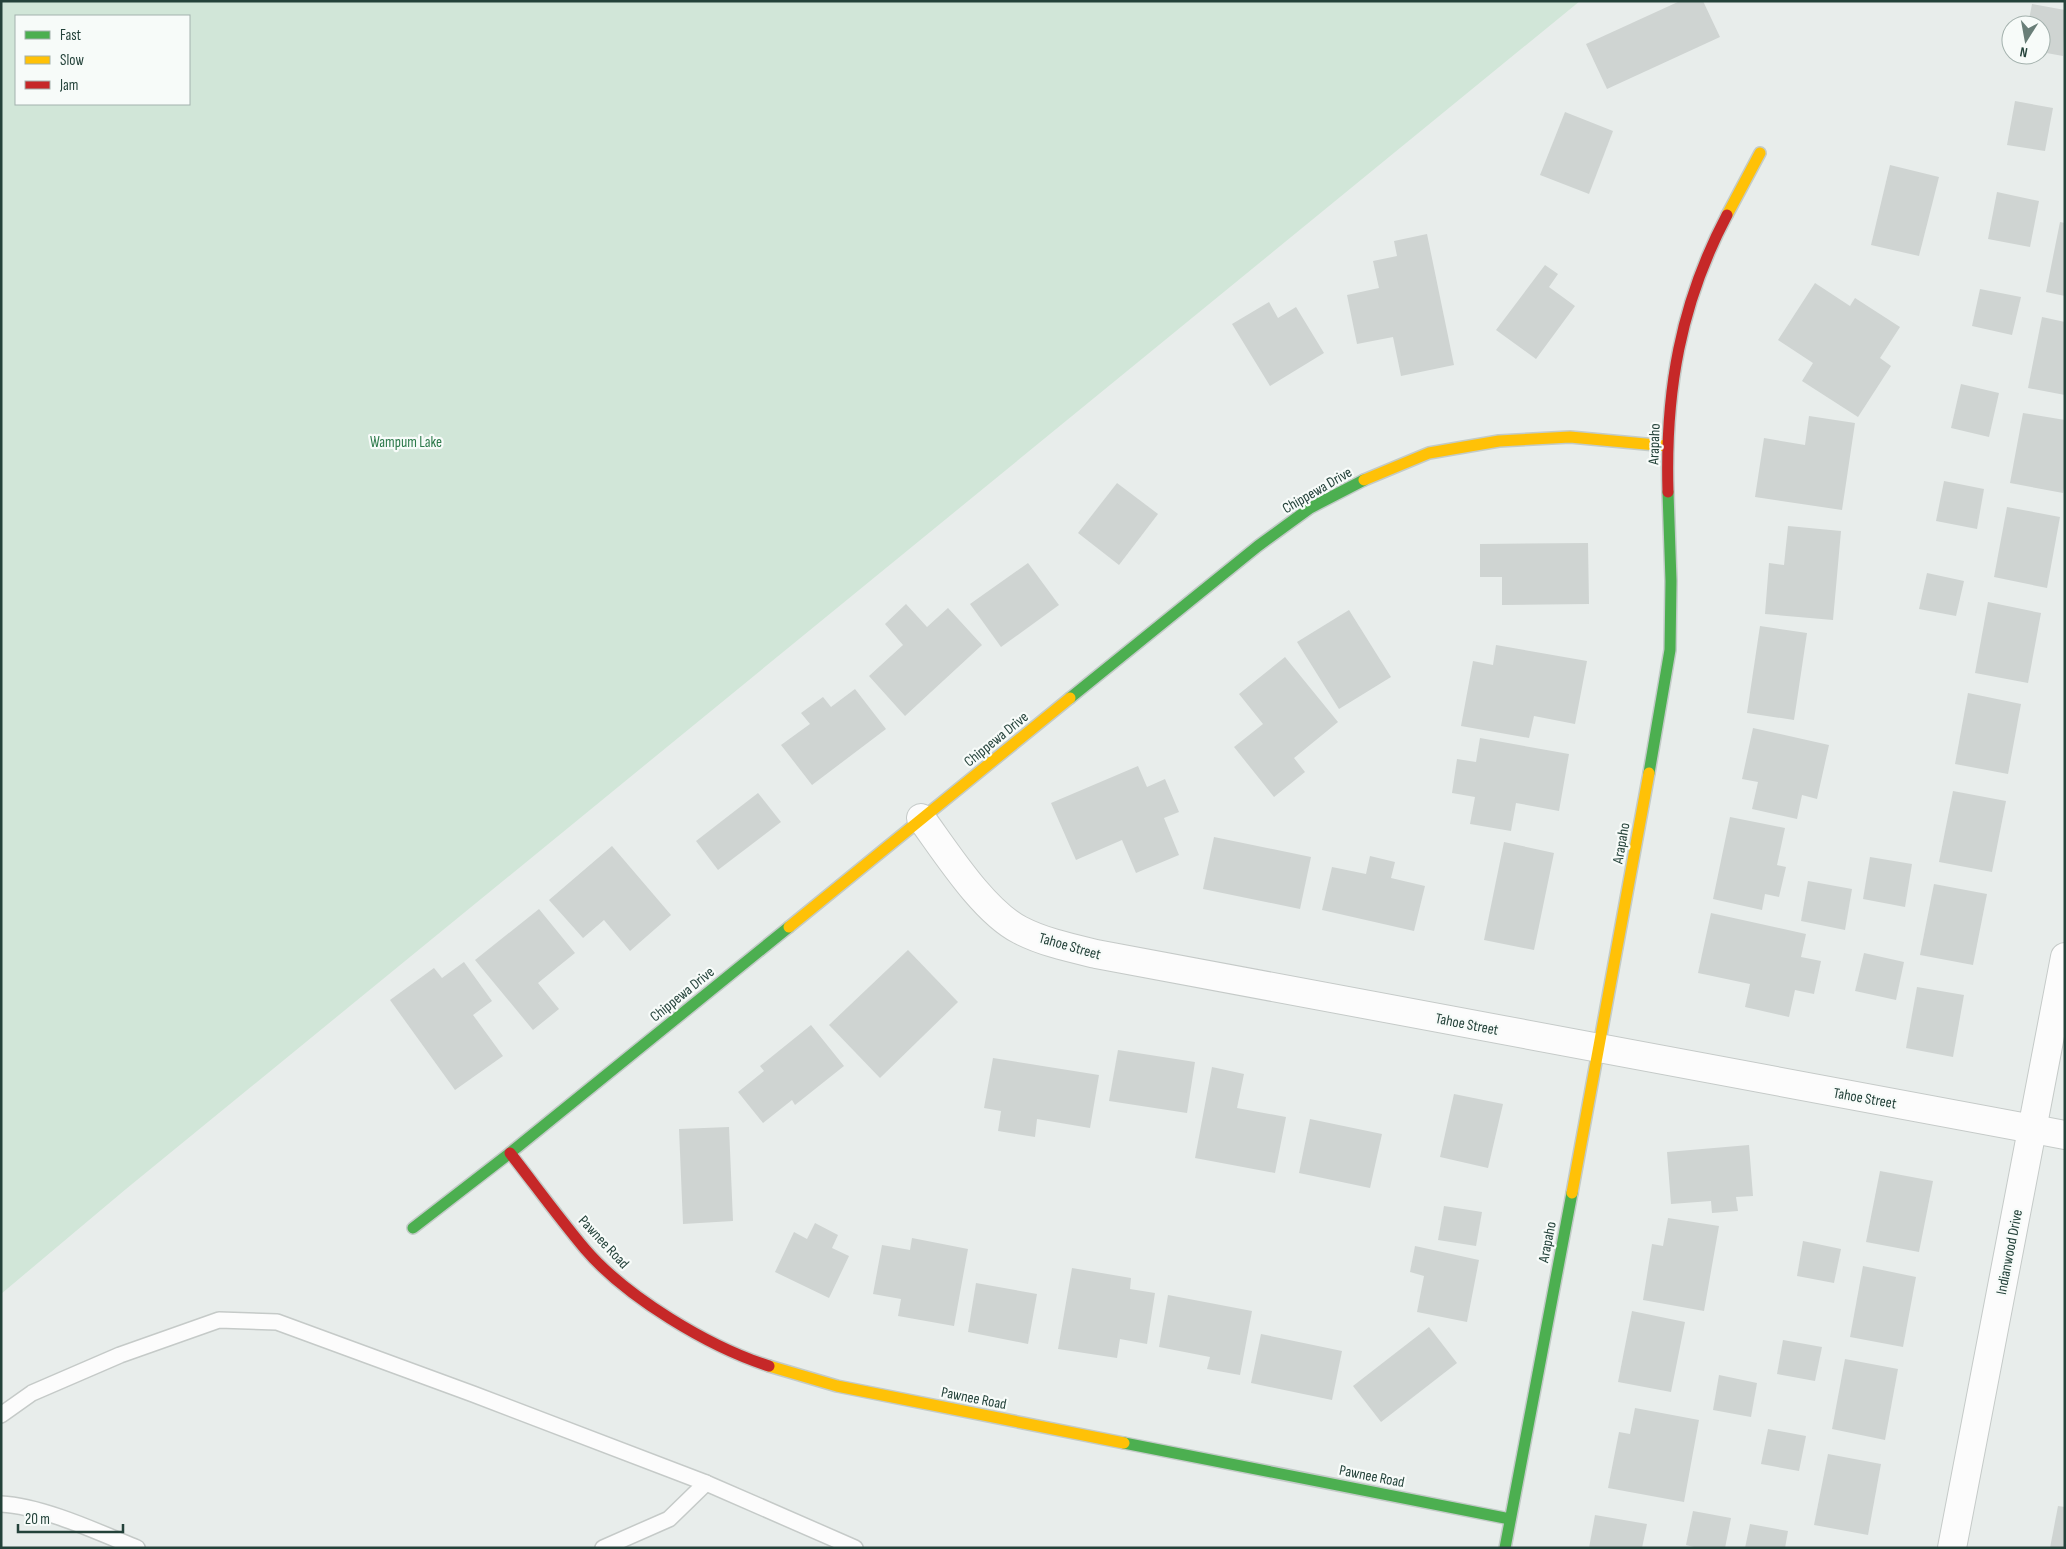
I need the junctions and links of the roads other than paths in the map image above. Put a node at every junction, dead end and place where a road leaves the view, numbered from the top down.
1 (1760, 153) dead end
2 (1667, 446) junction
3 (921, 818) junction
4 (2065, 957) edge
5 (1599, 1049) junction
6 (2032, 1129) junction
7 (2065, 1136) edge
8 (510, 1154) junction
9 (413, 1228) dead end
10 (1, 1415) edge
11 (706, 1482) junction
12 (1, 1504) edge
13 (1510, 1519) junction
14 (137, 1548) edge
15 (603, 1548) edge
16 (855, 1548) edge
17 (1505, 1548) edge
18 (1952, 1548) edge

1 - 2 street, Arapaho
2 - 3 street, Chippewa Drive
2 - 5 street, Arapaho
3 - 5 street, Tahoe Street
3 - 8 street, Chippewa Drive
4 - 6 street, Indianwood Drive
5 - 6 street, Tahoe Street
5 - 13 street, Arapaho
6 - 7 street, Tahoe Street
6 - 18 street, Indianwood Drive
8 - 9 street, Chippewa Drive
8 - 13 street, Pawnee Road
10 - 11 lane
11 - 15 lane
11 - 16 lane
12 - 14 lane
13 - 17 street, Arapaho

